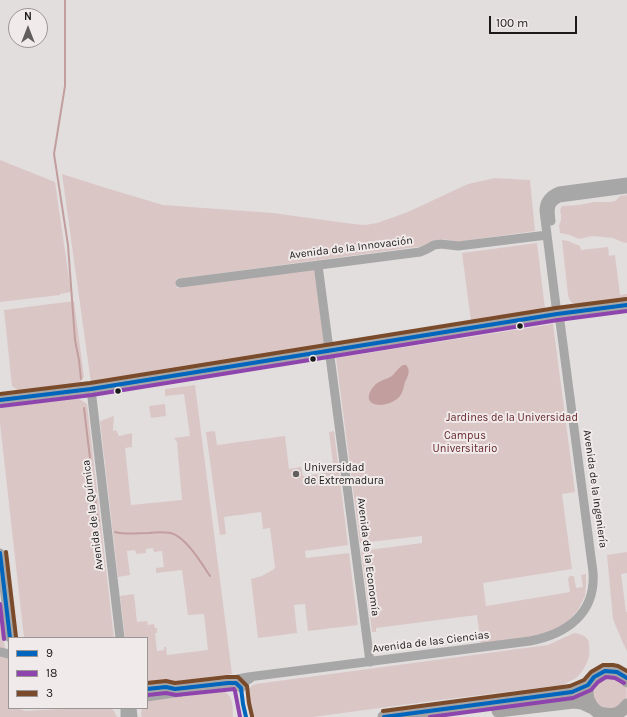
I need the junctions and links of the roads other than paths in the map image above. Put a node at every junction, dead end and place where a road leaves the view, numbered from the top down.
1 (627, 182) edge
2 (627, 189) edge
3 (547, 235) junction
4 (318, 265) junction
5 (180, 283) dead end
6 (627, 305) edge
7 (560, 314) junction
8 (330, 351) junction
9 (91, 389) junction
10 (0, 400) edge
11 (0, 553) edge
12 (591, 596) joint
13 (10, 637) edge
14 (120, 637) edge
15 (370, 662) junction
16 (256, 676) junction
17 (626, 679) edge
18 (228, 683) junction
19 (241, 685) junction
20 (588, 685) junction
21 (148, 689) edge
22 (148, 697) edge
23 (627, 705) edge
24 (593, 708) junction
25 (384, 717) edge
26 (455, 717) edge

1 - 3 street
2 - 7 street
3 - 4 street, Avenida de la Innovación
3 - 7 street
4 - 5 street, Avenida de la Innovación
4 - 8 street, Avenida de la Economía
6 - 7 street
7 - 8 street
7 - 12 street, Avenida de la Ingeniería
8 - 9 street
8 - 15 street, Avenida de la Economía
9 - 10 street
9 - 14 street, Avenida de la Química
11 - 13 street
12 - 15 street, Avenida de las Ciencias
15 - 16 street, Avenida de las Ciencias
16 - 18 street, Avenida de las Ciencias
16 - 19 street, Avenida de las Ciencias
17 - 20 highway
18 - 19 street
18 - 21 street
19 - 22 street
20 - 24 highway
20 - 25 highway
23 - 24 highway
24 - 26 highway

